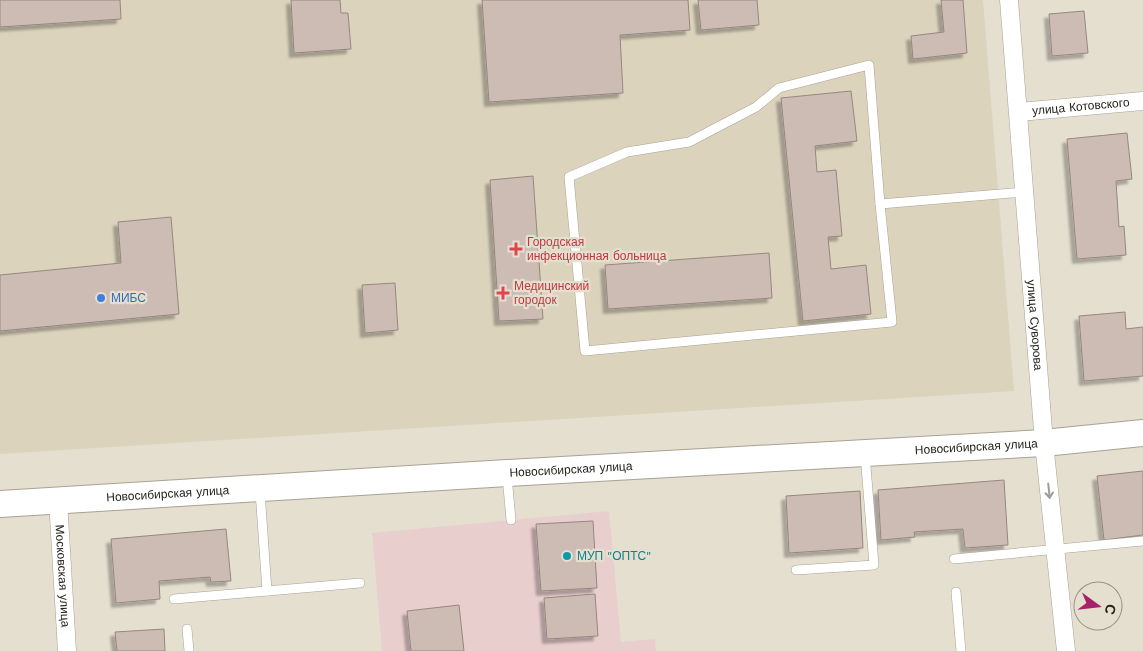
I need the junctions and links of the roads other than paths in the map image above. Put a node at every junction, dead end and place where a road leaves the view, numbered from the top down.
1 (1009, 0) edge
2 (1143, 101) edge
3 (1019, 112) junction
4 (1025, 192) junction
5 (880, 204) junction
6 (1143, 433) edge
7 (1044, 443) junction
8 (865, 453) junction
9 (507, 473) junction
10 (260, 488) junction
11 (58, 500) junction
12 (0, 504) edge
13 (511, 520) dead end
14 (1143, 541) edge
15 (1055, 550) junction
16 (954, 559) dead end
17 (796, 570) dead end
18 (360, 583) dead end
19 (267, 591) junction
20 (956, 592) dead end
21 (174, 599) dead end
22 (187, 629) dead end
23 (68, 651) edge
24 (189, 651) edge
25 (961, 651) edge
26 (1066, 651) edge

1 - 3 street, улица Суворова
2 - 3 street, улица Котовского
3 - 4 street, улица Суворова
4 - 5 lane
4 - 7 street, улица Суворова
5 - 5 lane
6 - 7 main road, Новосибирская улица
7 - 8 main road, Новосибирская улица
7 -> 15 street, улица Суворова
8 - 9 main road, Новосибирская улица
8 - 17 lane
9 - 10 main road, Новосибирская улица
9 - 13 lane
10 - 11 main road, Новосибирская улица
10 - 19 lane
11 - 12 main road, Новосибирская улица
11 - 23 street, Московская улица
14 - 15 lane
15 - 16 lane
15 - 26 street, улица Суворова
18 - 19 lane
19 - 21 lane
20 - 25 lane
22 - 24 lane

